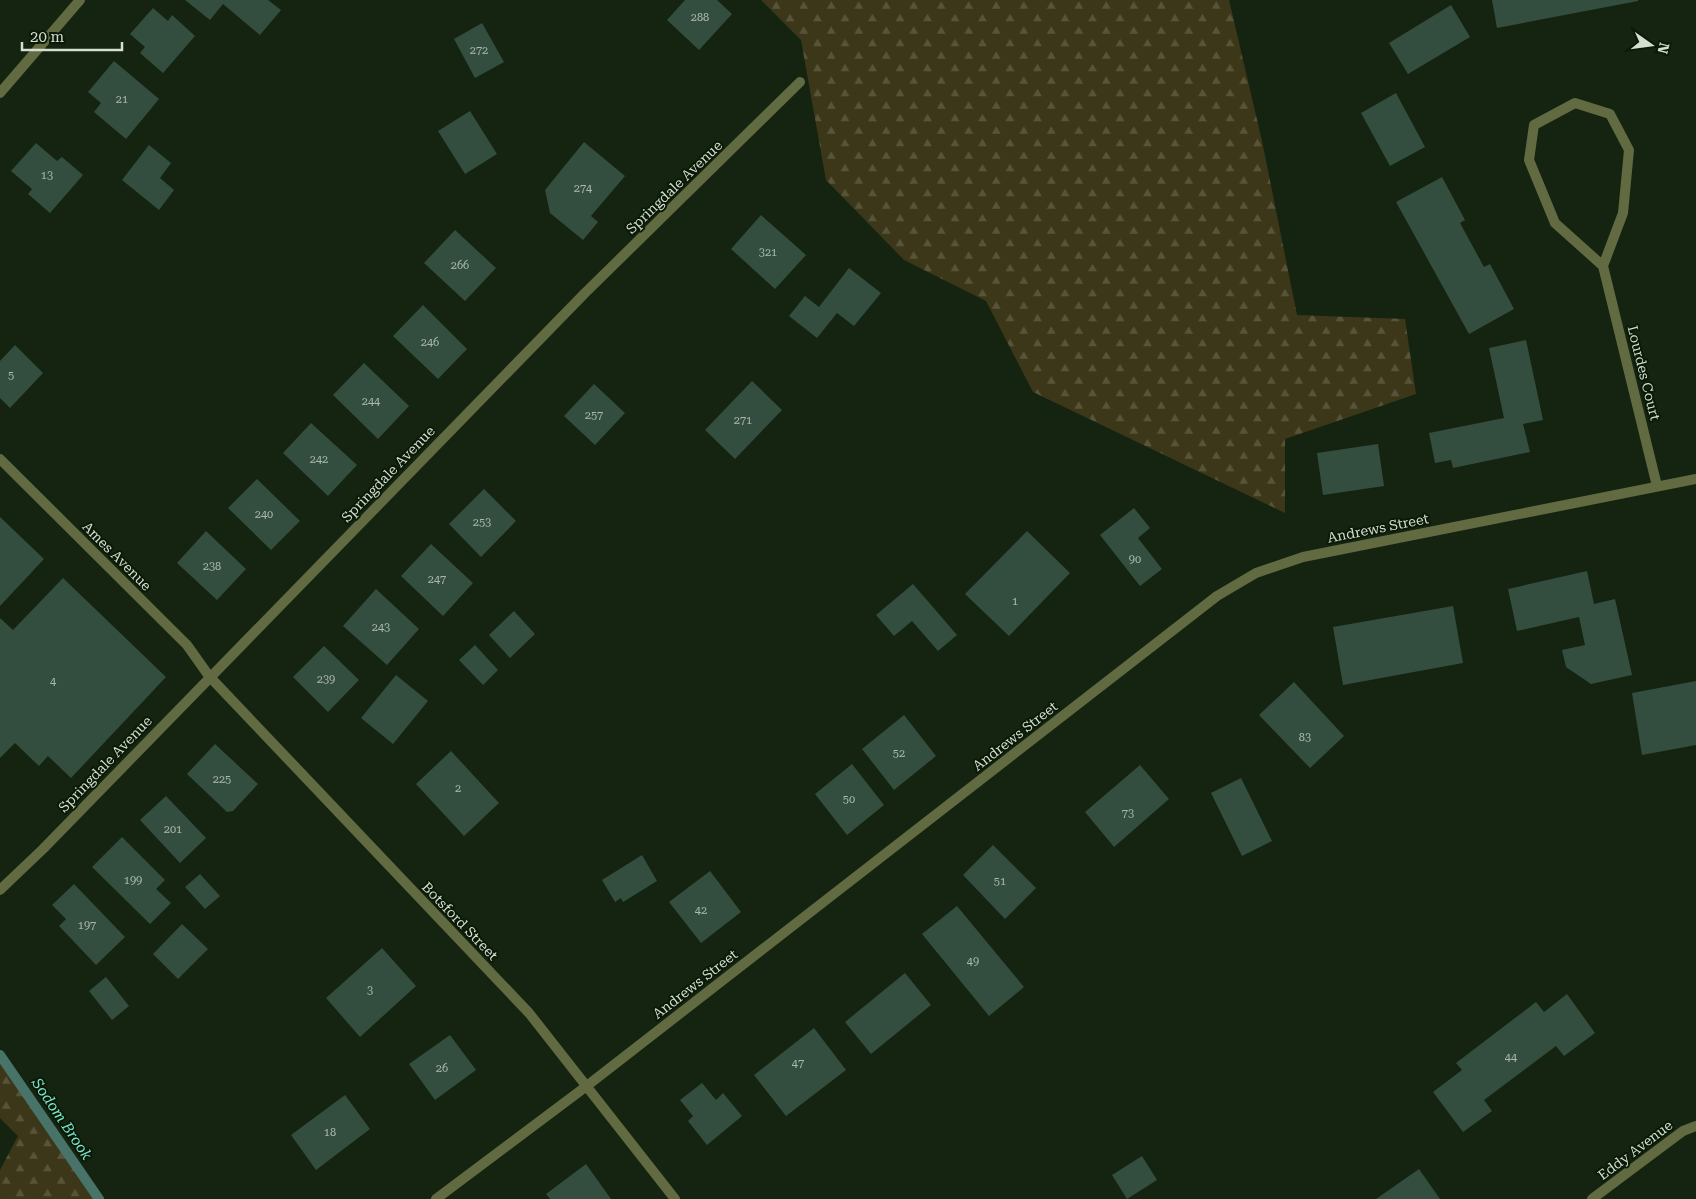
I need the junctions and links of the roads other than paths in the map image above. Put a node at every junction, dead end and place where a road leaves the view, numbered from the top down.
1 (80, 0) edge
2 (800, 82) dead end
3 (0, 93) edge
4 (1603, 266) junction
5 (0, 459) edge
6 (1696, 479) edge
7 (1657, 486) junction
8 (209, 676) junction
9 (0, 890) edge
10 (588, 1085) junction
11 (1696, 1126) edge
12 (436, 1199) edge
13 (675, 1199) edge
14 (1592, 1199) edge

1 - 3 street
2 - 8 street, Springdale Avenue
4 - 4 street
4 - 7 street, Lourdes Court
5 - 8 street, Ames Avenue
6 - 7 street, Andrews Street
7 - 10 street, Andrews Street
8 - 9 street, Springdale Avenue
8 - 10 street, Botsford Street
10 - 12 street, Andrews Street
10 - 13 street, Botsford Street
11 - 14 street, Eddy Avenue

